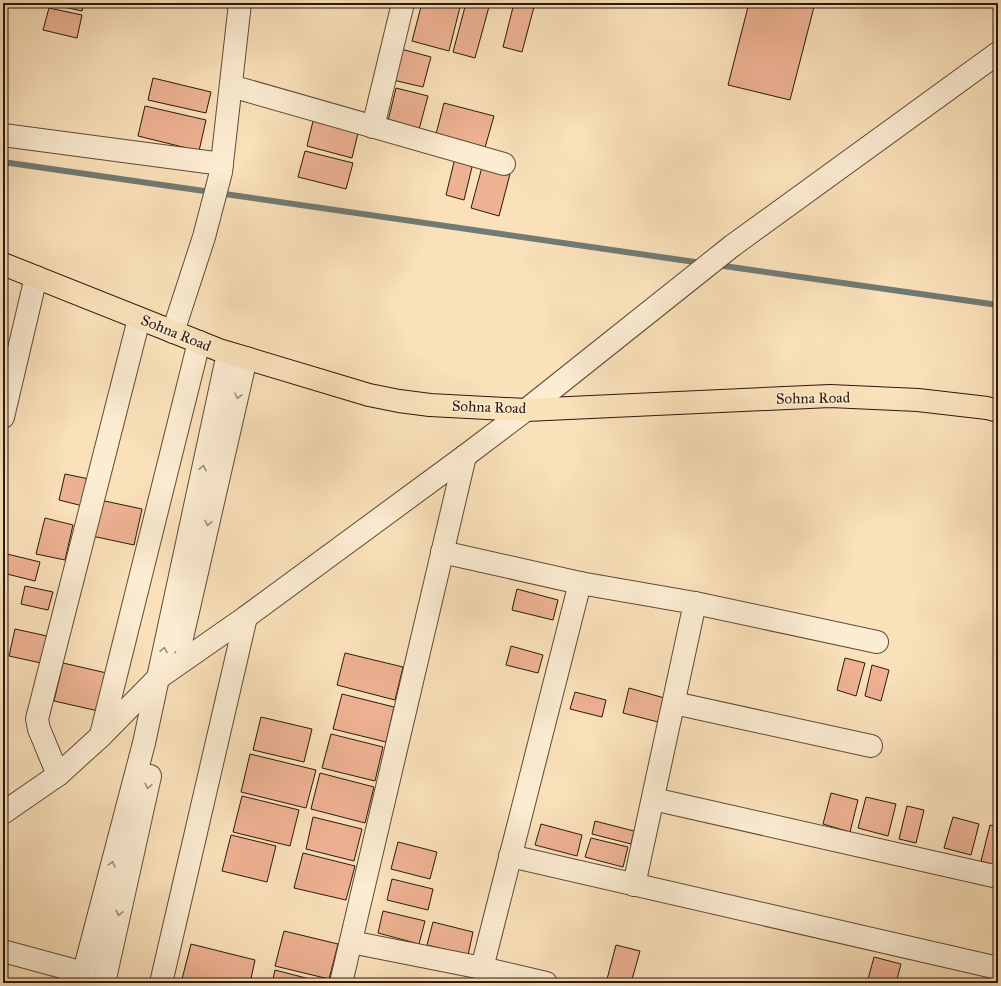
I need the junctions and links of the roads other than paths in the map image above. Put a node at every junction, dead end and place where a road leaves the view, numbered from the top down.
1 (240, 3) edge
2 (402, 3) edge
3 (998, 53) edge
4 (231, 86) junction
5 (373, 127) junction
6 (3, 134) edge
7 (504, 164) dead end
8 (221, 168) junction
9 (3, 264) edge
10 (36, 277) junction
11 (139, 319) junction
12 (173, 332) junction
13 (199, 342) junction
14 (237, 356) junction
15 (8, 375) edge
16 (526, 410) junction
17 (998, 411) edge
18 (3, 417) edge
19 (465, 456) junction
20 (442, 552) junction
21 (580, 583) junction
22 (695, 602) junction
23 (246, 617) junction
24 (877, 642) dead end
25 (175, 667) junction
26 (157, 679) junction
27 (674, 703) junction
28 (101, 736) junction
29 (871, 746) dead end
30 (58, 775) junction
31 (653, 799) junction
32 (3, 813) edge
33 (510, 856) junction
34 (998, 877) edge
35 (634, 885) junction
36 (351, 942) junction
37 (3, 951) edge
38 (482, 968) junction
39 (998, 968) edge
40 (83, 978) edge
41 (104, 983) edge
42 (161, 983) edge
43 (341, 983) edge
44 (546, 983) edge

1 - 4 street
2 - 5 street
3 - 16 street
4 - 5 street
4 - 8 street
5 - 7 street
6 - 8 street
8 - 12 street
9 - 10 main road, Sohna Road
10 - 11 main road, Sohna Road
10 - 15 street
11 - 12 main road, Sohna Road
11 - 30 street
12 - 13 main road, Sohna Road
13 - 14 main road, Sohna Road
13 - 28 street
14 - 16 main road, Sohna Road
14 -> 25 street
26 -> 14 street
15 - 18 street
16 - 17 main road, Sohna Road
16 - 19 street
19 - 20 street
19 - 23 street
20 - 21 street
20 - 36 street
21 - 22 street
21 - 33 street
22 - 24 street
22 - 27 street
23 - 25 street
23 - 42 street
25 - 26 street
25 -> 41 street
26 - 28 street
40 -> 26 street
27 - 29 street
27 - 31 street
28 - 30 street
30 - 32 street
31 - 34 street
31 - 35 street
33 - 35 street
33 - 38 street
35 - 39 street
36 - 38 street
36 - 43 street
37 - 40 street
38 - 44 street

